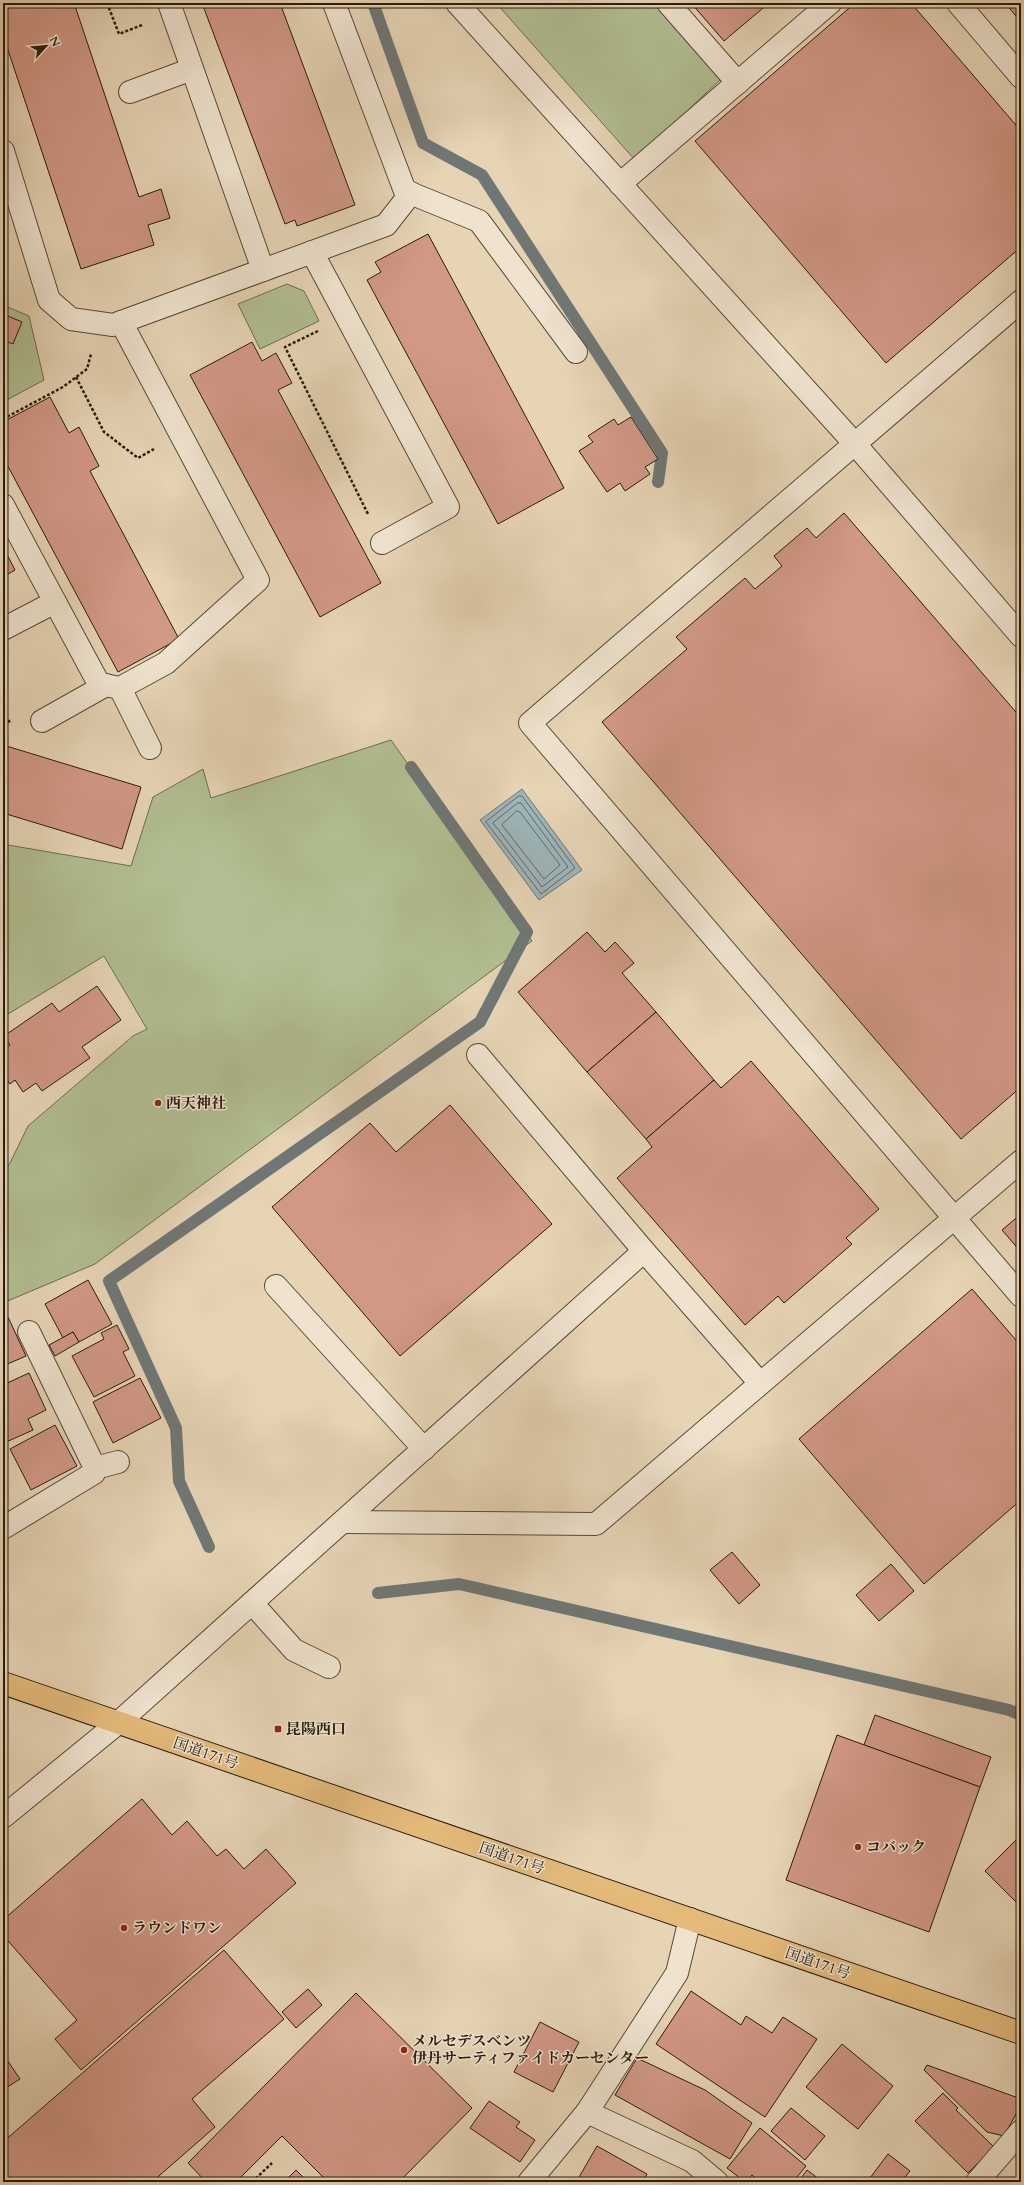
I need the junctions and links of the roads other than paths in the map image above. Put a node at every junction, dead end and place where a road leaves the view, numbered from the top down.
1 (334, 3) edge
2 (457, 3) edge
3 (668, 3) edge
4 (958, 3) edge
5 (825, 4) edge
6 (170, 8) edge
7 (192, 69) junction
8 (1021, 77) edge
9 (738, 82) junction
10 (130, 92) dead end
11 (3, 151) edge
12 (620, 184) junction
13 (411, 193) junction
14 (312, 252) junction
15 (263, 270) junction
16 (1021, 301) edge
17 (110, 323) junction
18 (576, 352) dead end
19 (855, 444) junction
20 (3, 505) edge
21 (382, 543) road end
22 (55, 602) junction
23 (3, 629) edge
24 (1021, 636) edge
25 (113, 687) junction
26 (42, 721) dead end
27 (150, 748) dead end
28 (478, 1055) dead end
29 (1021, 1161) edge
30 (955, 1218) junction
31 (644, 1251) junction
32 (276, 1286) dead end
33 (1021, 1296) edge
34 (28, 1332) dead end
35 (760, 1382) junction
36 (424, 1449) junction
37 (118, 1462) dead end
38 (95, 1468) junction
39 (342, 1522) junction
40 (3, 1528) edge
41 (252, 1603) junction
42 (329, 1667) dead end
43 (3, 1683) edge
44 (118, 1723) junction
45 (3, 1817) edge
46 (690, 1919) junction
47 (1021, 2033) edge
48 (587, 2112) junction
49 (1021, 2131) edge
50 (529, 2182) edge
51 (717, 2182) edge
52 (977, 2182) edge

1 - 13 street
2 - 12 street
3 - 9 street
4 - 8 street
5 - 9 street
6 - 7 street
7 - 10 street
7 - 15 street
9 - 12 street
11 - 17 street
12 - 19 street
13 - 14 street
13 - 18 street
14 - 15 street
14 - 21 street
15 - 17 street
16 - 19 street
17 - 25 street
19 - 24 street
19 - 30 street
20 - 22 street
22 - 23 street
22 - 25 street
25 - 26 street
25 - 27 street
28 - 31 street
29 - 30 street
30 - 33 street
30 - 35 street
31 - 35 street
31 - 36 street
32 - 36 street
34 - 38 street
35 - 39 street
36 - 39 street
37 - 38 street
38 - 40 street
39 - 41 street
41 - 42 street
41 - 44 street
43 - 44 highway, 国道171号
44 - 45 street
44 - 46 highway, 国道171号
46 - 47 highway, 国道171号
46 - 48 street
48 - 50 street
48 - 51 street
49 - 52 street

